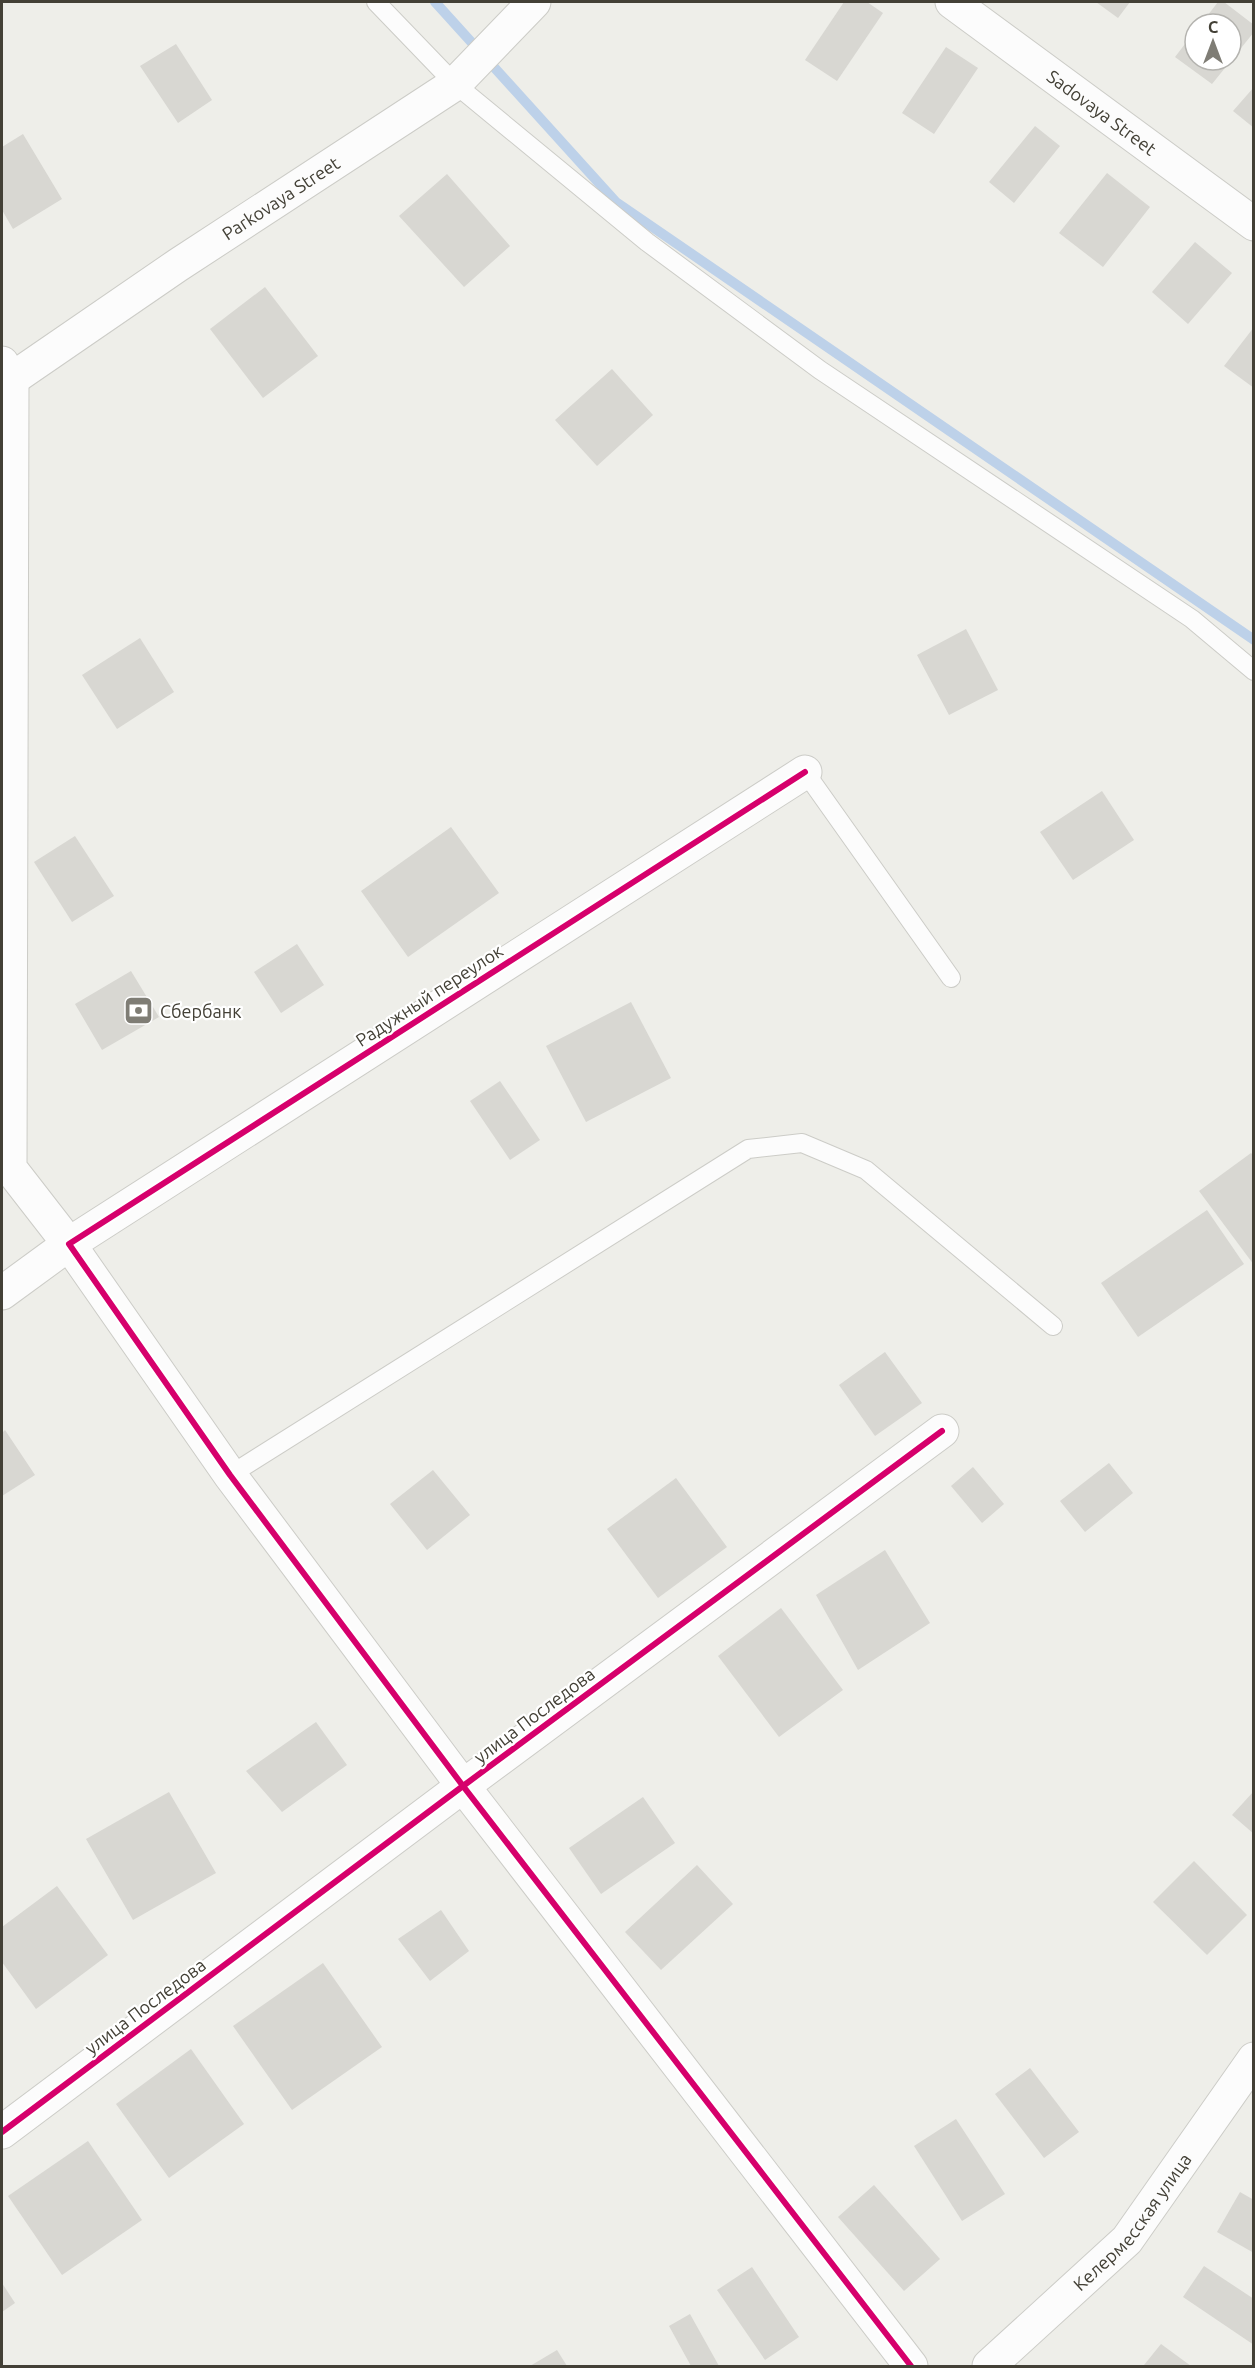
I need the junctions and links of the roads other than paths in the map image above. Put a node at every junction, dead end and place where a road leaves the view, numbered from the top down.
1 (376, 2) edge
2 (534, 2) edge
3 (952, 2) edge
4 (455, 84) junction
5 (1254, 224) edge
6 (7, 371) edge
7 (1254, 671) edge
8 (805, 772) joint
9 (951, 978) dead end
10 (69, 1244) junction
11 (2, 1293) edge
12 (1053, 1326) dead end
13 (942, 1431) dead end
14 (230, 1474) junction
15 (463, 1786) junction
16 (1254, 2059) edge
17 (2, 2132) edge
18 (911, 2367) edge
19 (989, 2367) edge

1 - 4 lane
2 - 4 street, Parkovaya Street
3 - 5 street, Sadovaya Street
4 - 6 street, Parkovaya Street
4 - 7 lane
6 - 10 street
8 - 9 lane
8 - 10 street, Радужный переулок
10 - 11 street, Радужный переулок
10 - 14 street
12 - 14 lane
13 - 15 street, улица Последова
14 - 15 street
15 - 17 street, улица Последова
15 - 18 street
16 - 19 street, Келермесская улица

